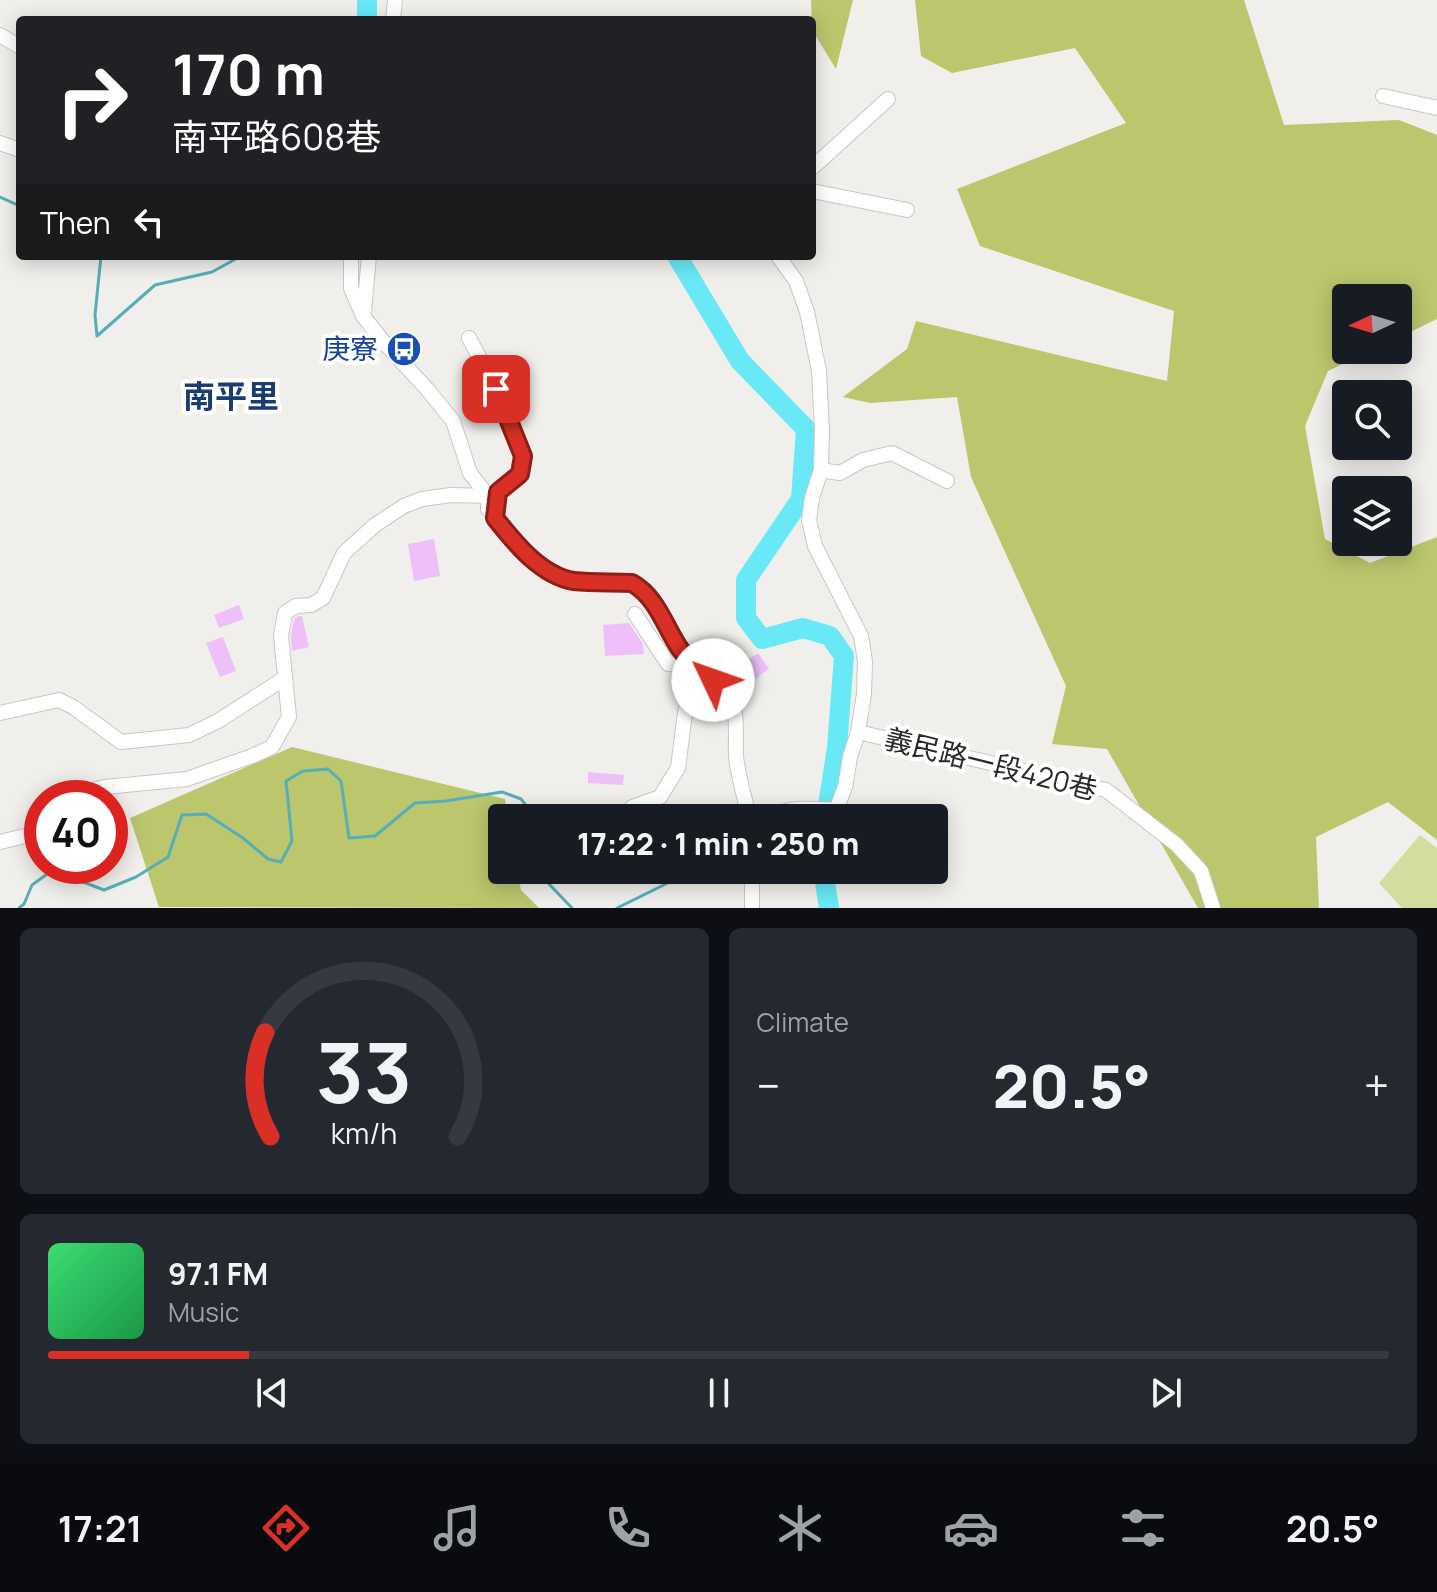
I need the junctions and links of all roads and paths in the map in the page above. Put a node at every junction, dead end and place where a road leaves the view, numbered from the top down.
1 (1383, 96) dead end
2 (888, 99) dead end
3 (1437, 108) edge
4 (816, 164) edge
5 (816, 192) edge
6 (907, 210) dead end
7 (351, 260) edge
8 (369, 260) edge
9 (781, 260) edge
10 (363, 316) junction
11 (469, 338) dead end
12 (821, 470) junction
13 (947, 481) dead end
14 (488, 496) junction
15 (495, 518) junction
16 (635, 614) dead end
17 (697, 666) junction
18 (285, 678) junction
19 (0, 713) edge
20 (858, 732) junction
21 (128, 785) edge
22 (640, 804) edge
23 (746, 804) edge
24 (838, 804) edge
25 (24, 836) edge
26 (0, 842) edge
27 (752, 884) edge
28 (752, 908) edge
29 (1213, 908) edge

1 - 3 street
2 - 4 street
5 - 6 street
7 - 10 street
8 - 10 street
9 - 12 street
10 - 14 street
11 - 15 street
12 - 13 street
12 - 20 street
14 - 15 street
14 - 18 street
15 - 17 street
16 - 17 street
17 - 22 street
17 - 23 street
18 - 19 street
18 - 21 street
20 - 24 street
20 - 29 street, 義民路一段420巷
25 - 26 street
27 - 28 street

